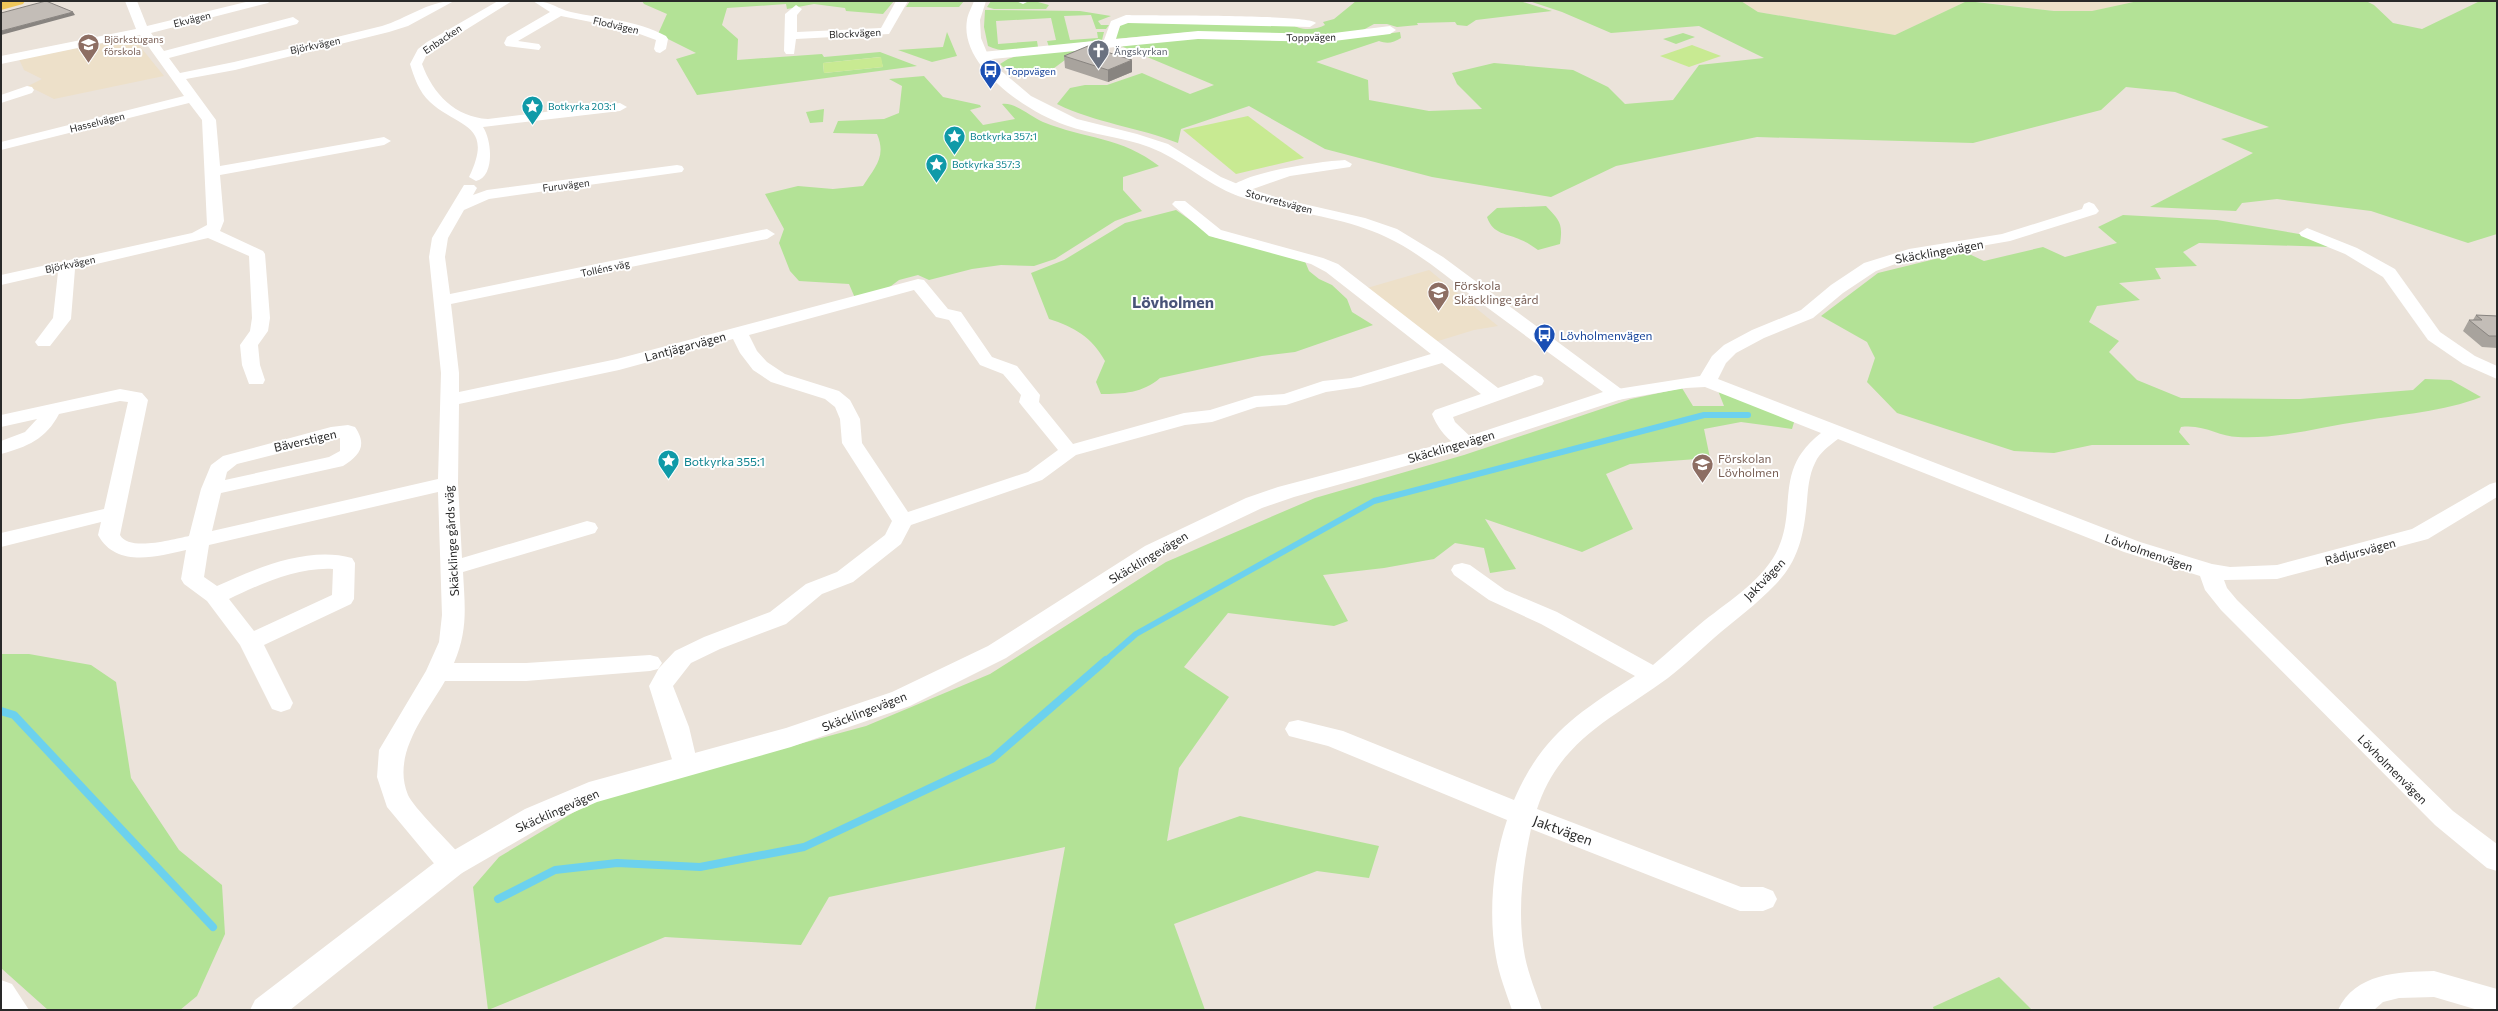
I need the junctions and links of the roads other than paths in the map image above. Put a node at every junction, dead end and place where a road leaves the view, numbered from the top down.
1 (19, 1) edge
2 (132, 1) edge
3 (264, 1) edge
4 (448, 1) edge
5 (506, 1) edge
6 (539, 1) edge
7 (902, 1) edge
8 (980, 1) edge
9 (1, 6) edge
10 (796, 9) dead end
11 (559, 12) junction
12 (293, 21) dead end
13 (1310, 23) dead end
14 (1390, 30) dead end
15 (143, 32) junction
16 (790, 36) junction
17 (1111, 43) junction
18 (535, 47) dead end
19 (660, 49) dead end
20 (790, 51) dead end
21 (162, 56) junction
22 (982, 56) junction
23 (1, 60) edge
24 (178, 77) junction
25 (27, 90) dead end
26 (192, 98) junction
27 (1, 99) edge
28 (620, 107) dead end
29 (473, 122) junction
30 (384, 141) dead end
31 (1, 146) edge
32 (1345, 164) dead end
33 (677, 169) dead end
34 (213, 172) junction
35 (1236, 190) junction
36 (1180, 204) dead end
37 (458, 207) junction
38 (2088, 207) dead end
39 (209, 232) junction
40 (2307, 233) dead end
41 (767, 234) dead end
42 (67, 265) junction
43 (1, 280) edge
44 (443, 300) junction
45 (739, 332) junction
46 (44, 342) dead end
47 (1445, 356) junction
48 (2497, 373) edge
49 (256, 380) dead end
50 (1707, 381) junction
51 (1535, 382) dead end
52 (1618, 394) junction
53 (1495, 395) junction
54 (450, 400) junction
55 (51, 410) junction
56 (1, 421) edge
57 (1834, 432) junction
58 (1467, 443) junction
59 (1, 448) edge
60 (1069, 450) junction
61 (448, 483) junction
62 (2497, 488) edge
63 (211, 489) junction
64 (113, 513) junction
65 (903, 521) junction
66 (587, 528) dead end
67 (1, 540) edge
68 (199, 540) junction
69 (454, 568) junction
70 (1462, 570) dead end
71 (2210, 571) junction
72 (215, 596) junction
73 (250, 642) junction
74 (650, 663) dead end
75 (438, 672) junction
76 (1654, 676) junction
77 (281, 703) dead end
78 (1298, 729) dead end
79 (685, 765) junction
80 (1520, 814) junction
81 (2497, 860) edge
82 (452, 866) junction
83 (1764, 899) dead end
84 (1, 993) edge
85 (2497, 1002) edge
86 (14, 1010) edge
87 (266, 1010) edge
88 (1527, 1010) edge
89 (2353, 1010) edge

1 - 9 main road
2 - 15 street
3 - 15 street, Ekvägen
4 - 24 street, Björkvägen
5 - 29 street, Enbacken
6 - 11 street, Flodvägen
7 - 16 street, Blockvägen
8 - 22 street, Storvretsvägen
10 - 16 street
11 - 18 street
11 - 19 street, Flodvägen
12 - 21 street
13 - 17 street, Toppvägen
14 - 17 street, Toppvägen
15 - 21 street
15 - 23 street, Ekvägen
16 - 20 street
17 - 22 street, Toppvägen
21 - 24 street
22 - 35 street, Storvretsvägen
24 - 26 street
25 - 27 street
26 - 31 street, Hasselvägen
26 - 34 street
28 - 29 street
29 - 37 street, Skäcklinge gårds väg
30 - 34 street
32 - 35 street
33 - 37 street, Furuvägen
34 - 39 street
35 - 52 street, Storvretsvägen
36 - 47 street
37 - 44 street, Skäcklinge gårds väg
38 - 50 street, Skäcklingevägen
39 - 42 street, Björkvägen
39 - 49 street
40 - 48 street
41 - 44 street, Tolléns väg
42 - 43 street, Björkvägen
42 - 46 street
44 - 54 street, Skäcklinge gårds väg
45 - 54 street, Lantjägarvägen
45 - 60 street, Lantjägarvägen
45 - 65 street
47 - 53 street
47 - 60 street
50 - 52 street, Skäcklingevägen
50 - 57 street, Lövholmenvägen
51 - 53 street
52 - 58 street, Skäcklingevägen
53 - 58 street
54 - 61 street, Skäcklinge gårds väg
55 - 56 street
55 - 59 street
55 - 64 street
57 - 71 street, Lövholmenvägen
57 - 76 street, Jaktvägen
58 - 79 street, Skäcklingevägen
60 - 65 street
61 - 68 street
61 - 69 street, Skäcklinge gårds väg
62 - 71 street, Rådjursvägen
63 - 63 street, Bäverstigen
63 - 68 street, Bäverstigen
64 - 67 street
64 - 68 street
65 - 79 street
66 - 69 street
68 - 72 street, Bäverstigen
69 - 75 street, Skäcklinge gårds väg
70 - 76 street
71 - 81 street, Lövholmenvägen
72 - 73 street, Bäverstigen
72 - 73 street
73 - 77 street, Bäverstigen
74 - 75 street
75 - 82 street, Skäcklinge gårds väg
76 - 80 street, Jaktvägen
78 - 80 street, Jaktvägen
79 - 82 street, Skäcklingevägen
80 - 83 street, Jaktvägen
80 - 88 street, Jaktvägen
82 - 87 street, Skäcklingevägen
84 - 86 street
85 - 89 street

